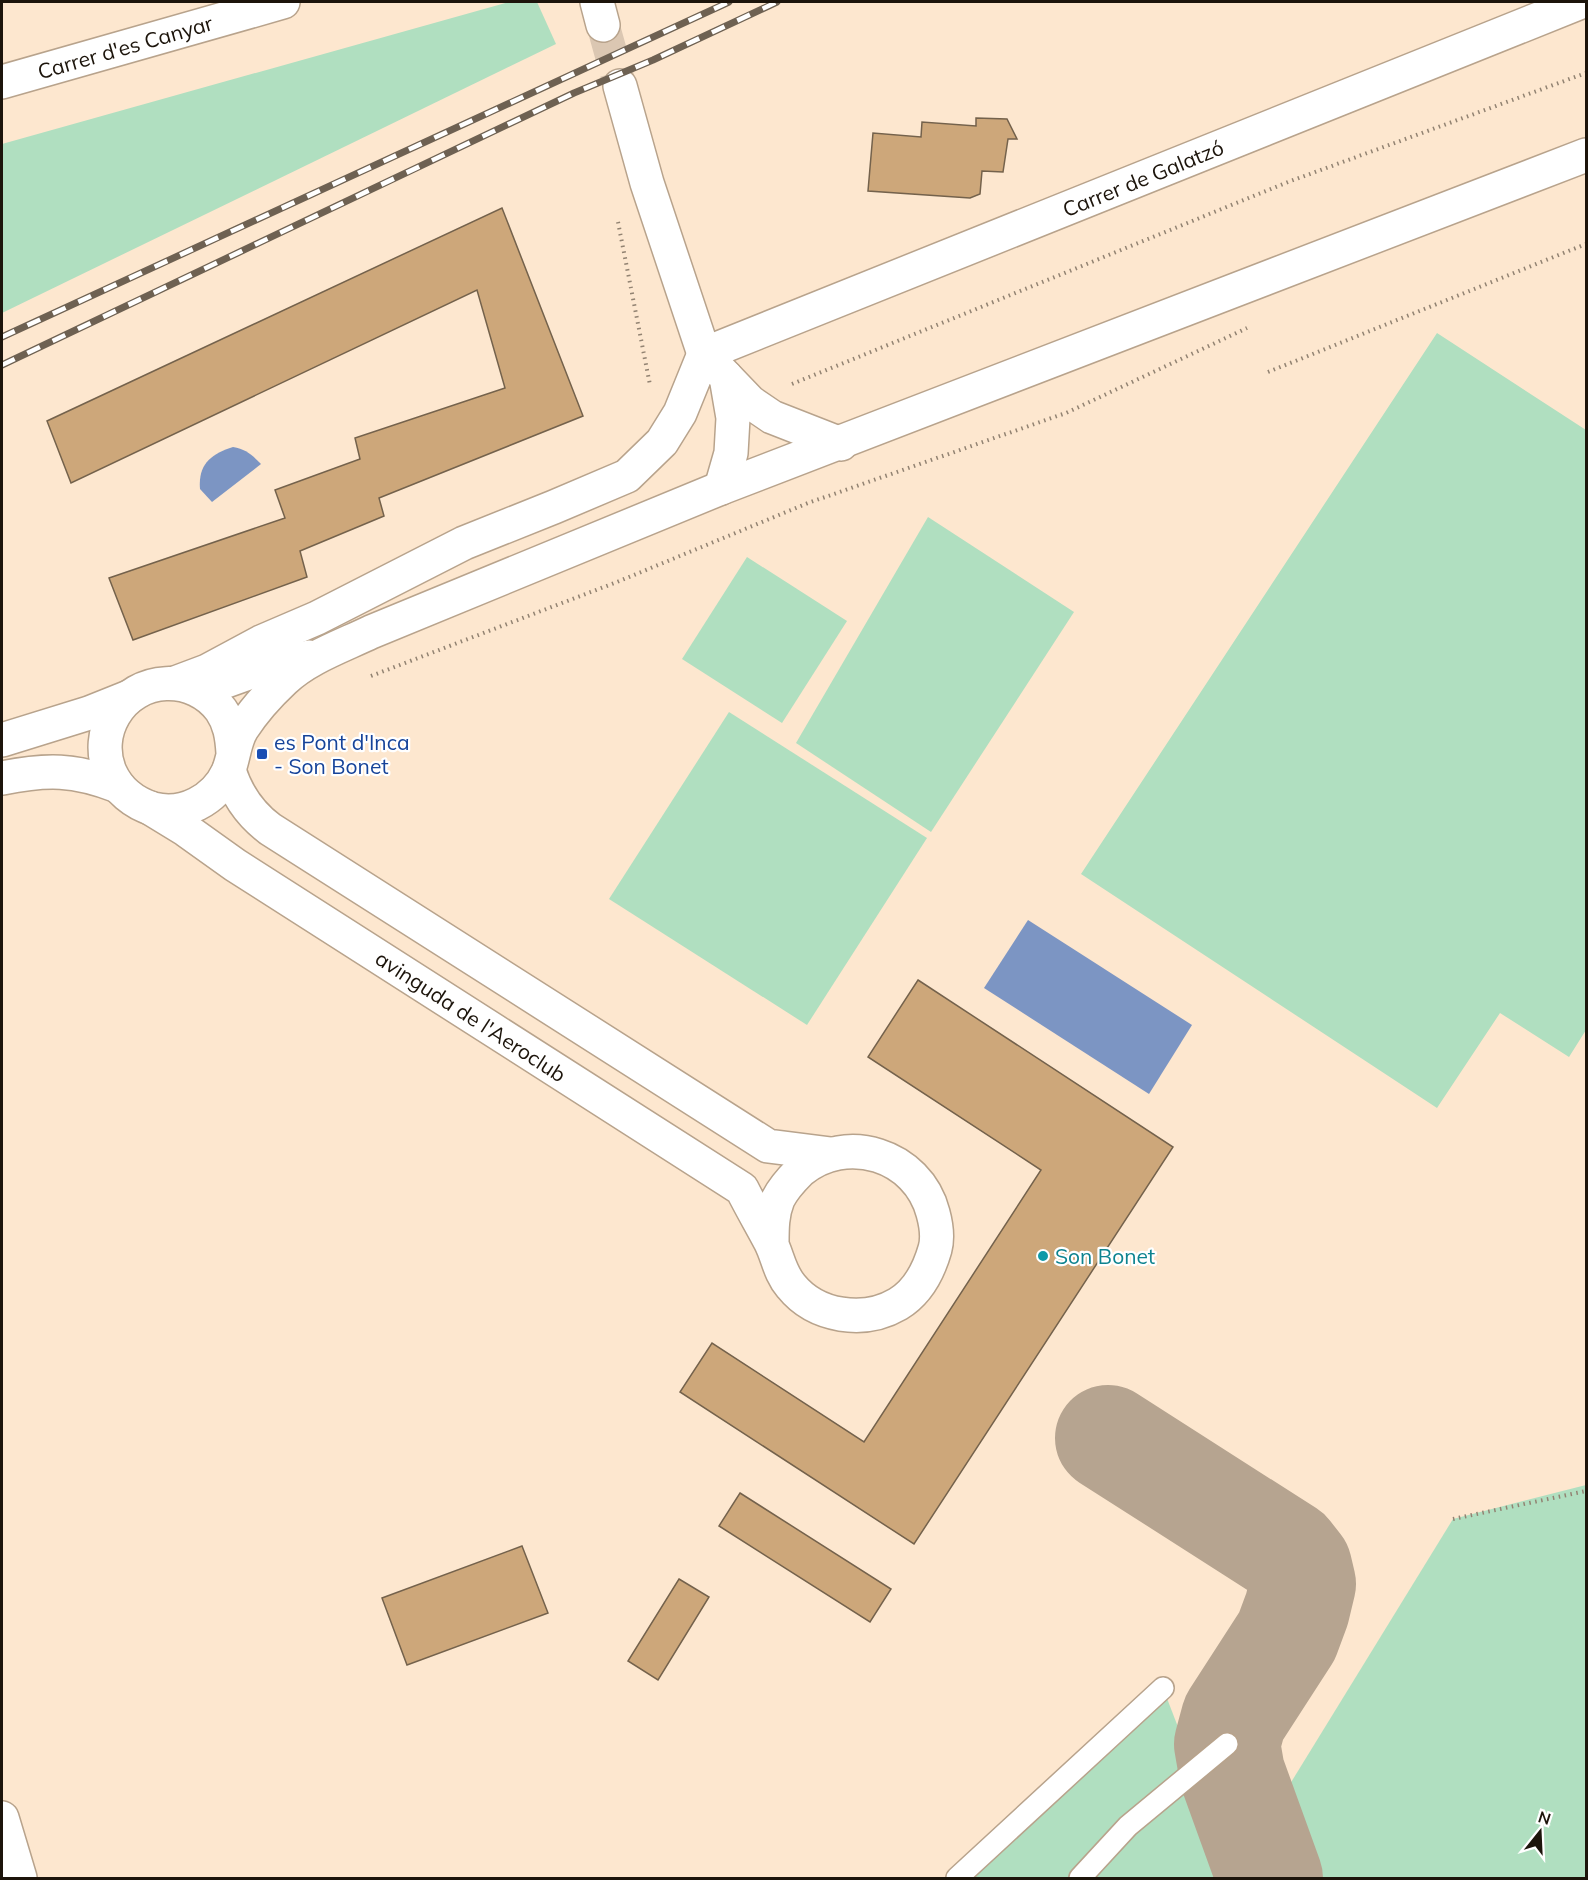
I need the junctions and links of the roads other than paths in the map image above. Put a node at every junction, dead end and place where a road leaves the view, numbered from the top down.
1 (283, 2) edge
2 (1581, 2) edge
3 (2, 82) edge
4 (620, 86) tunnel mouth
5 (1587, 155) edge
6 (704, 354) junction
7 (730, 382) junction
8 (841, 444) junction
9 (721, 488) junction
10 (319, 656) junction
11 (185, 686) junction
12 (129, 697) junction
13 (2, 740) edge
14 (231, 761) junction
15 (2, 778) edge
16 (118, 786) junction
17 (150, 808) junction
18 (831, 1154) junction
19 (772, 1244) junction
20 (1163, 1688) dead end
21 (1227, 1744) dead end
22 (2, 1818) edge
23 (20, 1878) edge
24 (957, 1878) edge
25 (1080, 1878) edge

1 - 3 street, Carrer d'es Canyar
2 - 6 street, Carrer de Galatzó
4 - 6 street
5 - 8 street
6 - 7 street
6 - 11 street
7 - 8 street
7 - 9 street
8 - 9 street
9 - 10 street
10 - 11 street
10 - 14 street
11 - 12 street
11 - 14 street
12 - 13 street
12 - 16 street
14 - 17 street
14 - 18 street, avinguda de l'Aeroclub
15 - 16 street
16 - 17 street
17 - 19 street, avinguda de l'Aeroclub
18 - 19 street, avinguda de l'Aeroclub
18 - 19 street, avinguda de l'Aeroclub
20 - 24 lane
21 - 25 lane
22 - 23 street

